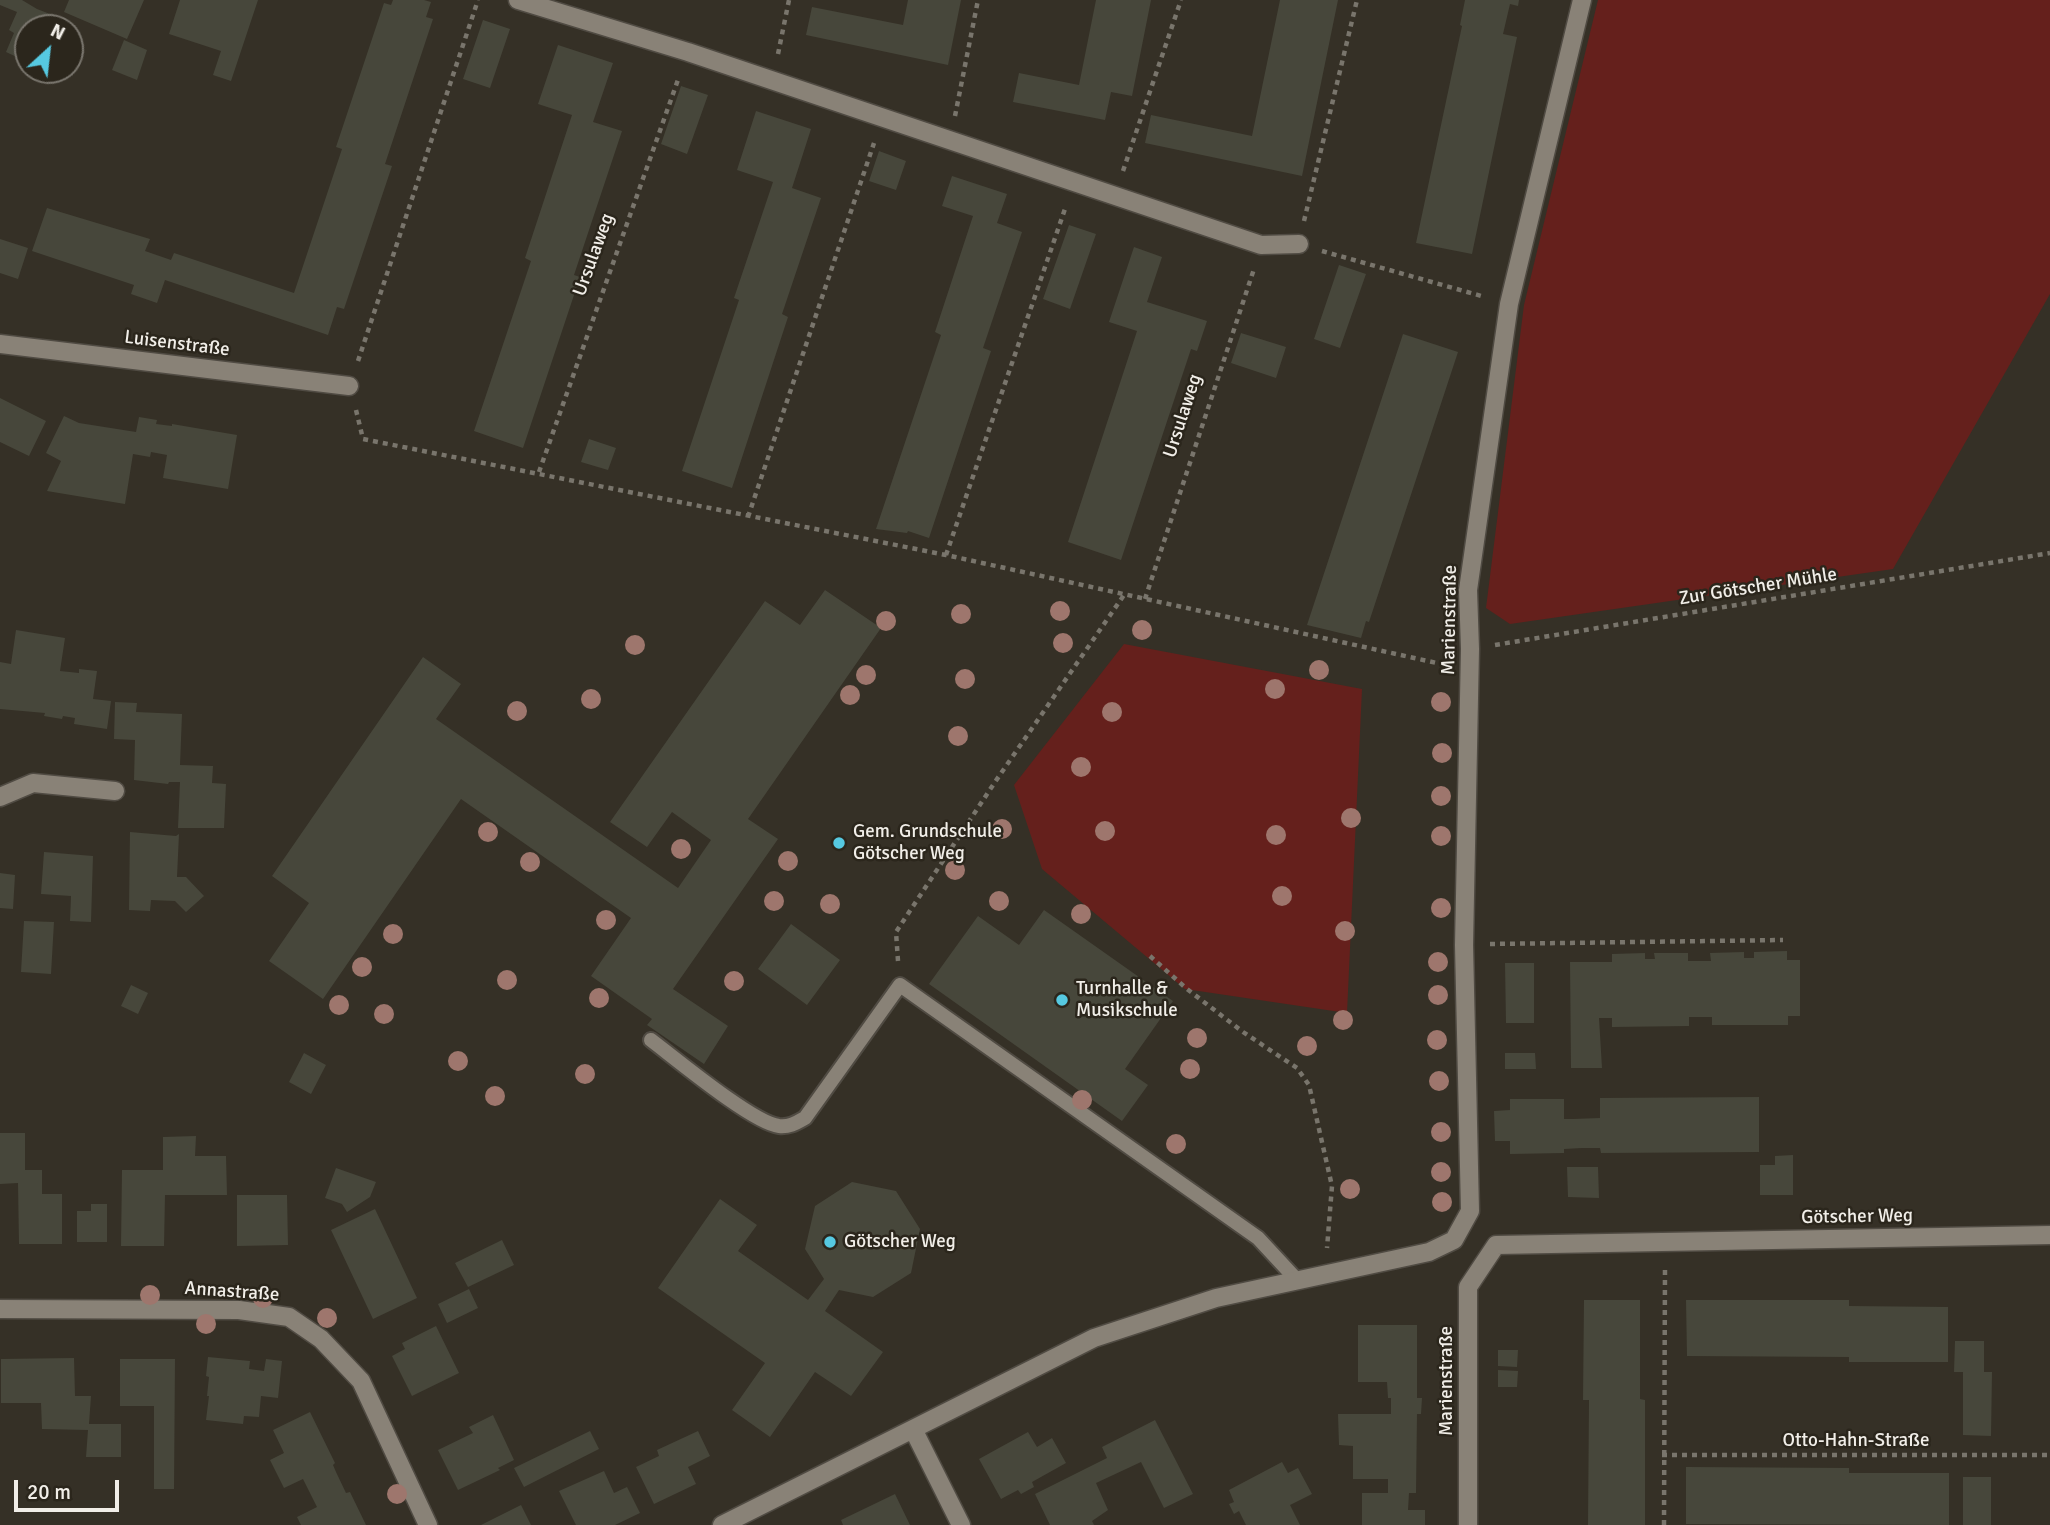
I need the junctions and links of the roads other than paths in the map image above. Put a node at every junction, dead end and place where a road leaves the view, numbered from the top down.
1 (518, 0) edge
2 (1582, 0) edge
3 (1299, 244) road end
4 (0, 344) edge
5 (349, 386) road end
6 (115, 792) dead end
7 (0, 797) edge
8 (651, 1040) dead end
9 (2050, 1235) edge
10 (1496, 1245) joint
11 (1296, 1279) junction
12 (0, 1309) edge
13 (913, 1429) junction
14 (428, 1525) edge
15 (722, 1525) edge
16 (961, 1525) edge
17 (1468, 1525) edge

1 - 3 street
2 - 11 street, Marienstraße
4 - 5 street, Luisenstraße
6 - 7 street
8 - 11 lane
9 - 10 street, Götscher Weg
10 - 17 street, Marienstraße
11 - 13 street
12 - 14 street, Annastraße
13 - 15 street
13 - 16 street

